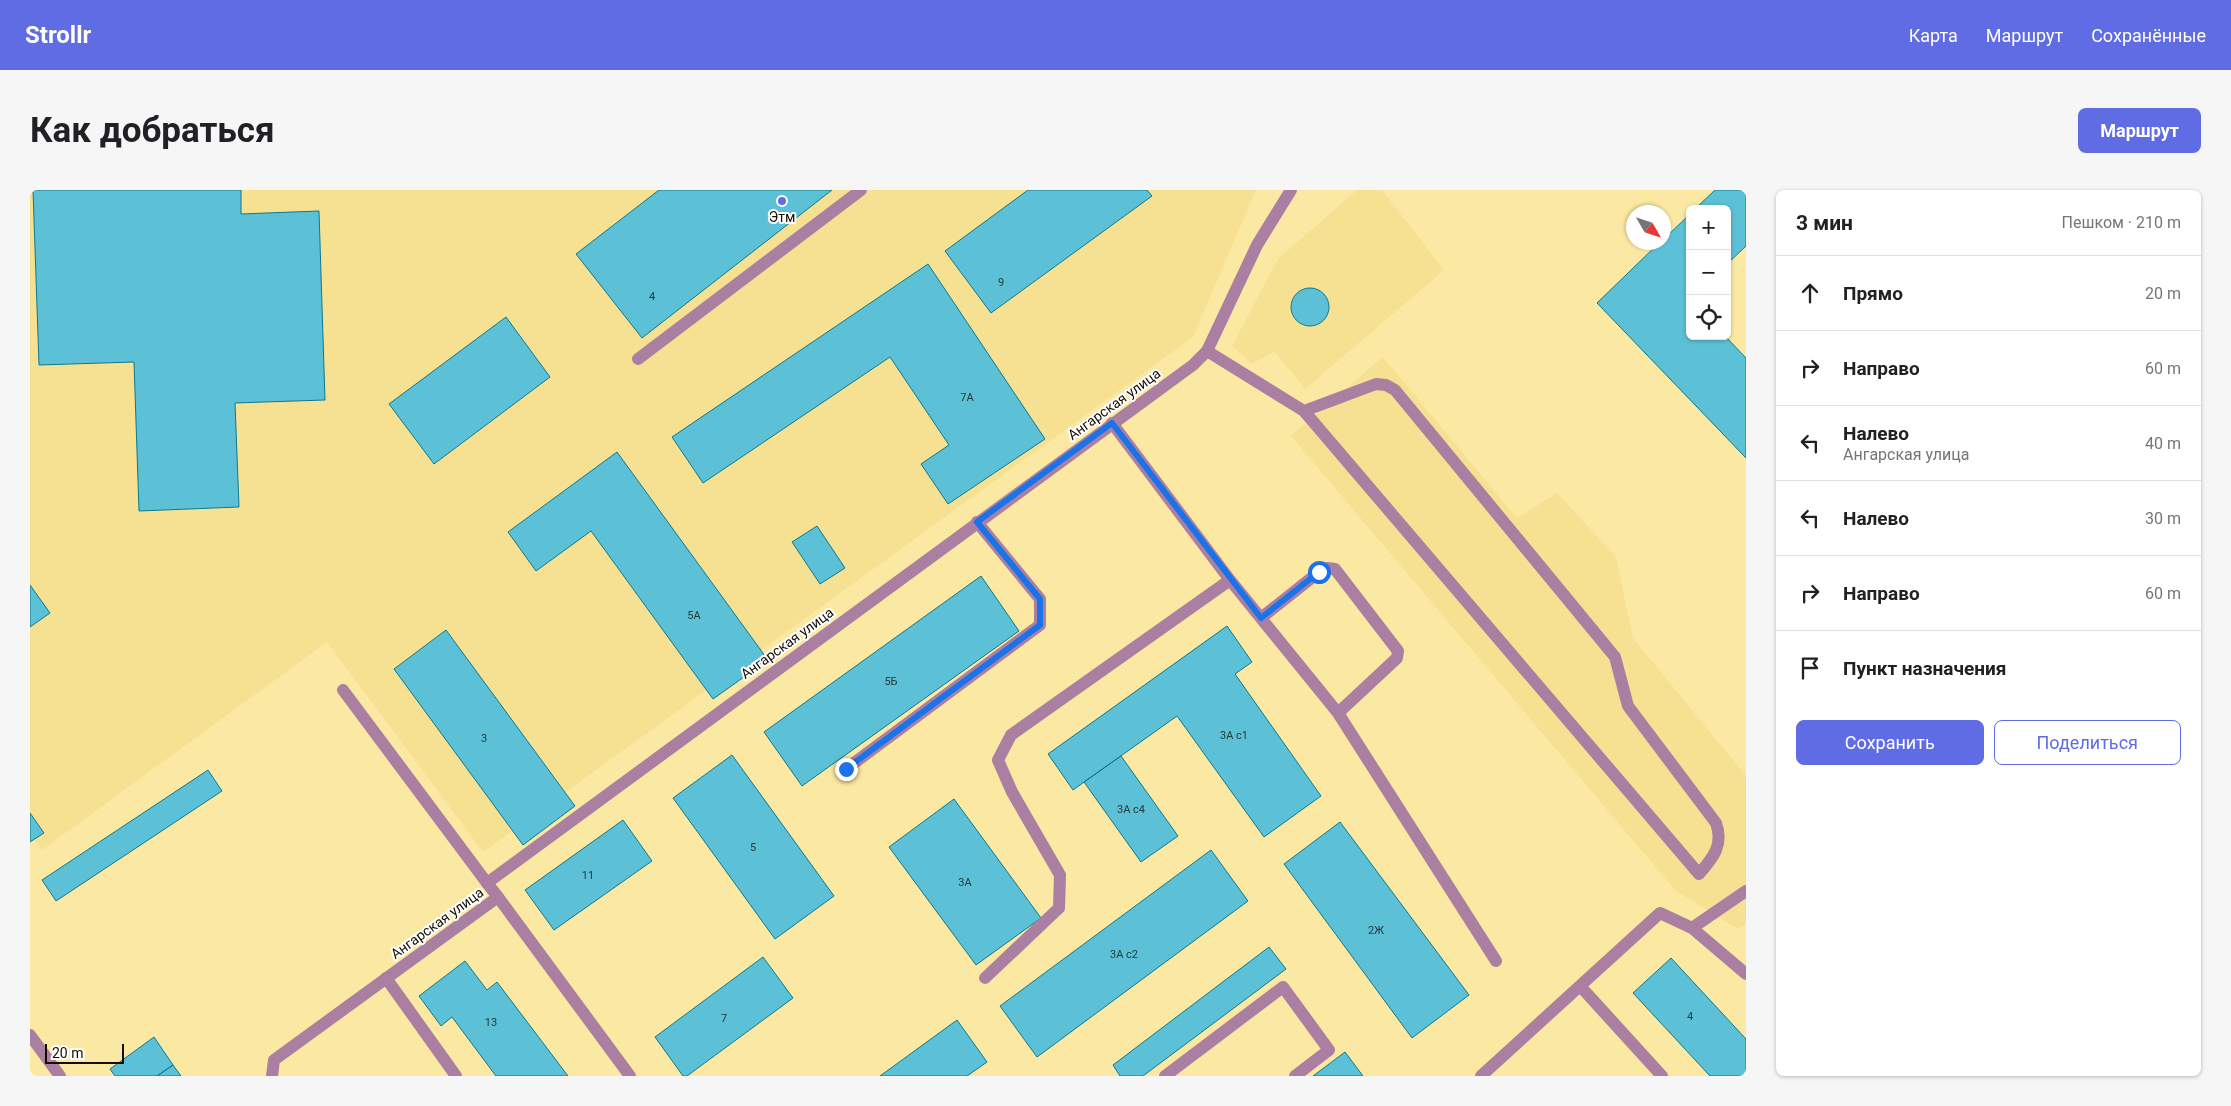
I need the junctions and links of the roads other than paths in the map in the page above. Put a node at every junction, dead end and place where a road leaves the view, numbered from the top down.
1 (861, 190) edge
2 (1291, 190) edge
3 (1207, 352) junction
4 (638, 359) dead end
5 (1304, 411) junction
6 (1112, 423) junction
7 (977, 522) junction
8 (1230, 580) junction
9 (1261, 618) junction
10 (343, 690) dead end
11 (1338, 712) junction
12 (846, 769) dead end
13 (488, 883) junction
14 (1746, 891) edge
15 (498, 897) junction
16 (1692, 928) junction
17 (1496, 961) dead end
18 (1746, 974) edge
19 (386, 978) junction
20 (985, 978) dead end
21 (1581, 987) junction
22 (30, 1035) edge
23 (60, 1076) edge
24 (272, 1076) edge
25 (456, 1076) edge
26 (630, 1076) edge
27 (1165, 1076) edge
28 (1295, 1076) edge
29 (1481, 1076) edge
30 (1662, 1076) edge

1 - 4 street
2 - 3 street, Ангарская улица
3 - 5 street
3 - 6 street, Ангарская улица
5 - 5 street
6 - 7 street, Ангарская улица
6 - 8 street
7 - 12 street
7 - 13 street, Ангарская улица
8 - 9 street
8 - 20 street
9 - 11 street
9 - 11 street
10 - 13 street
11 - 17 street
13 - 15 street, Ангарская улица
14 - 16 street
15 - 19 street, Ангарская улица
15 - 26 street
16 - 18 street
16 - 21 street
19 - 24 street, Ангарская улица
19 - 25 street
21 - 29 street
21 - 30 street
22 - 23 street
27 - 28 street

